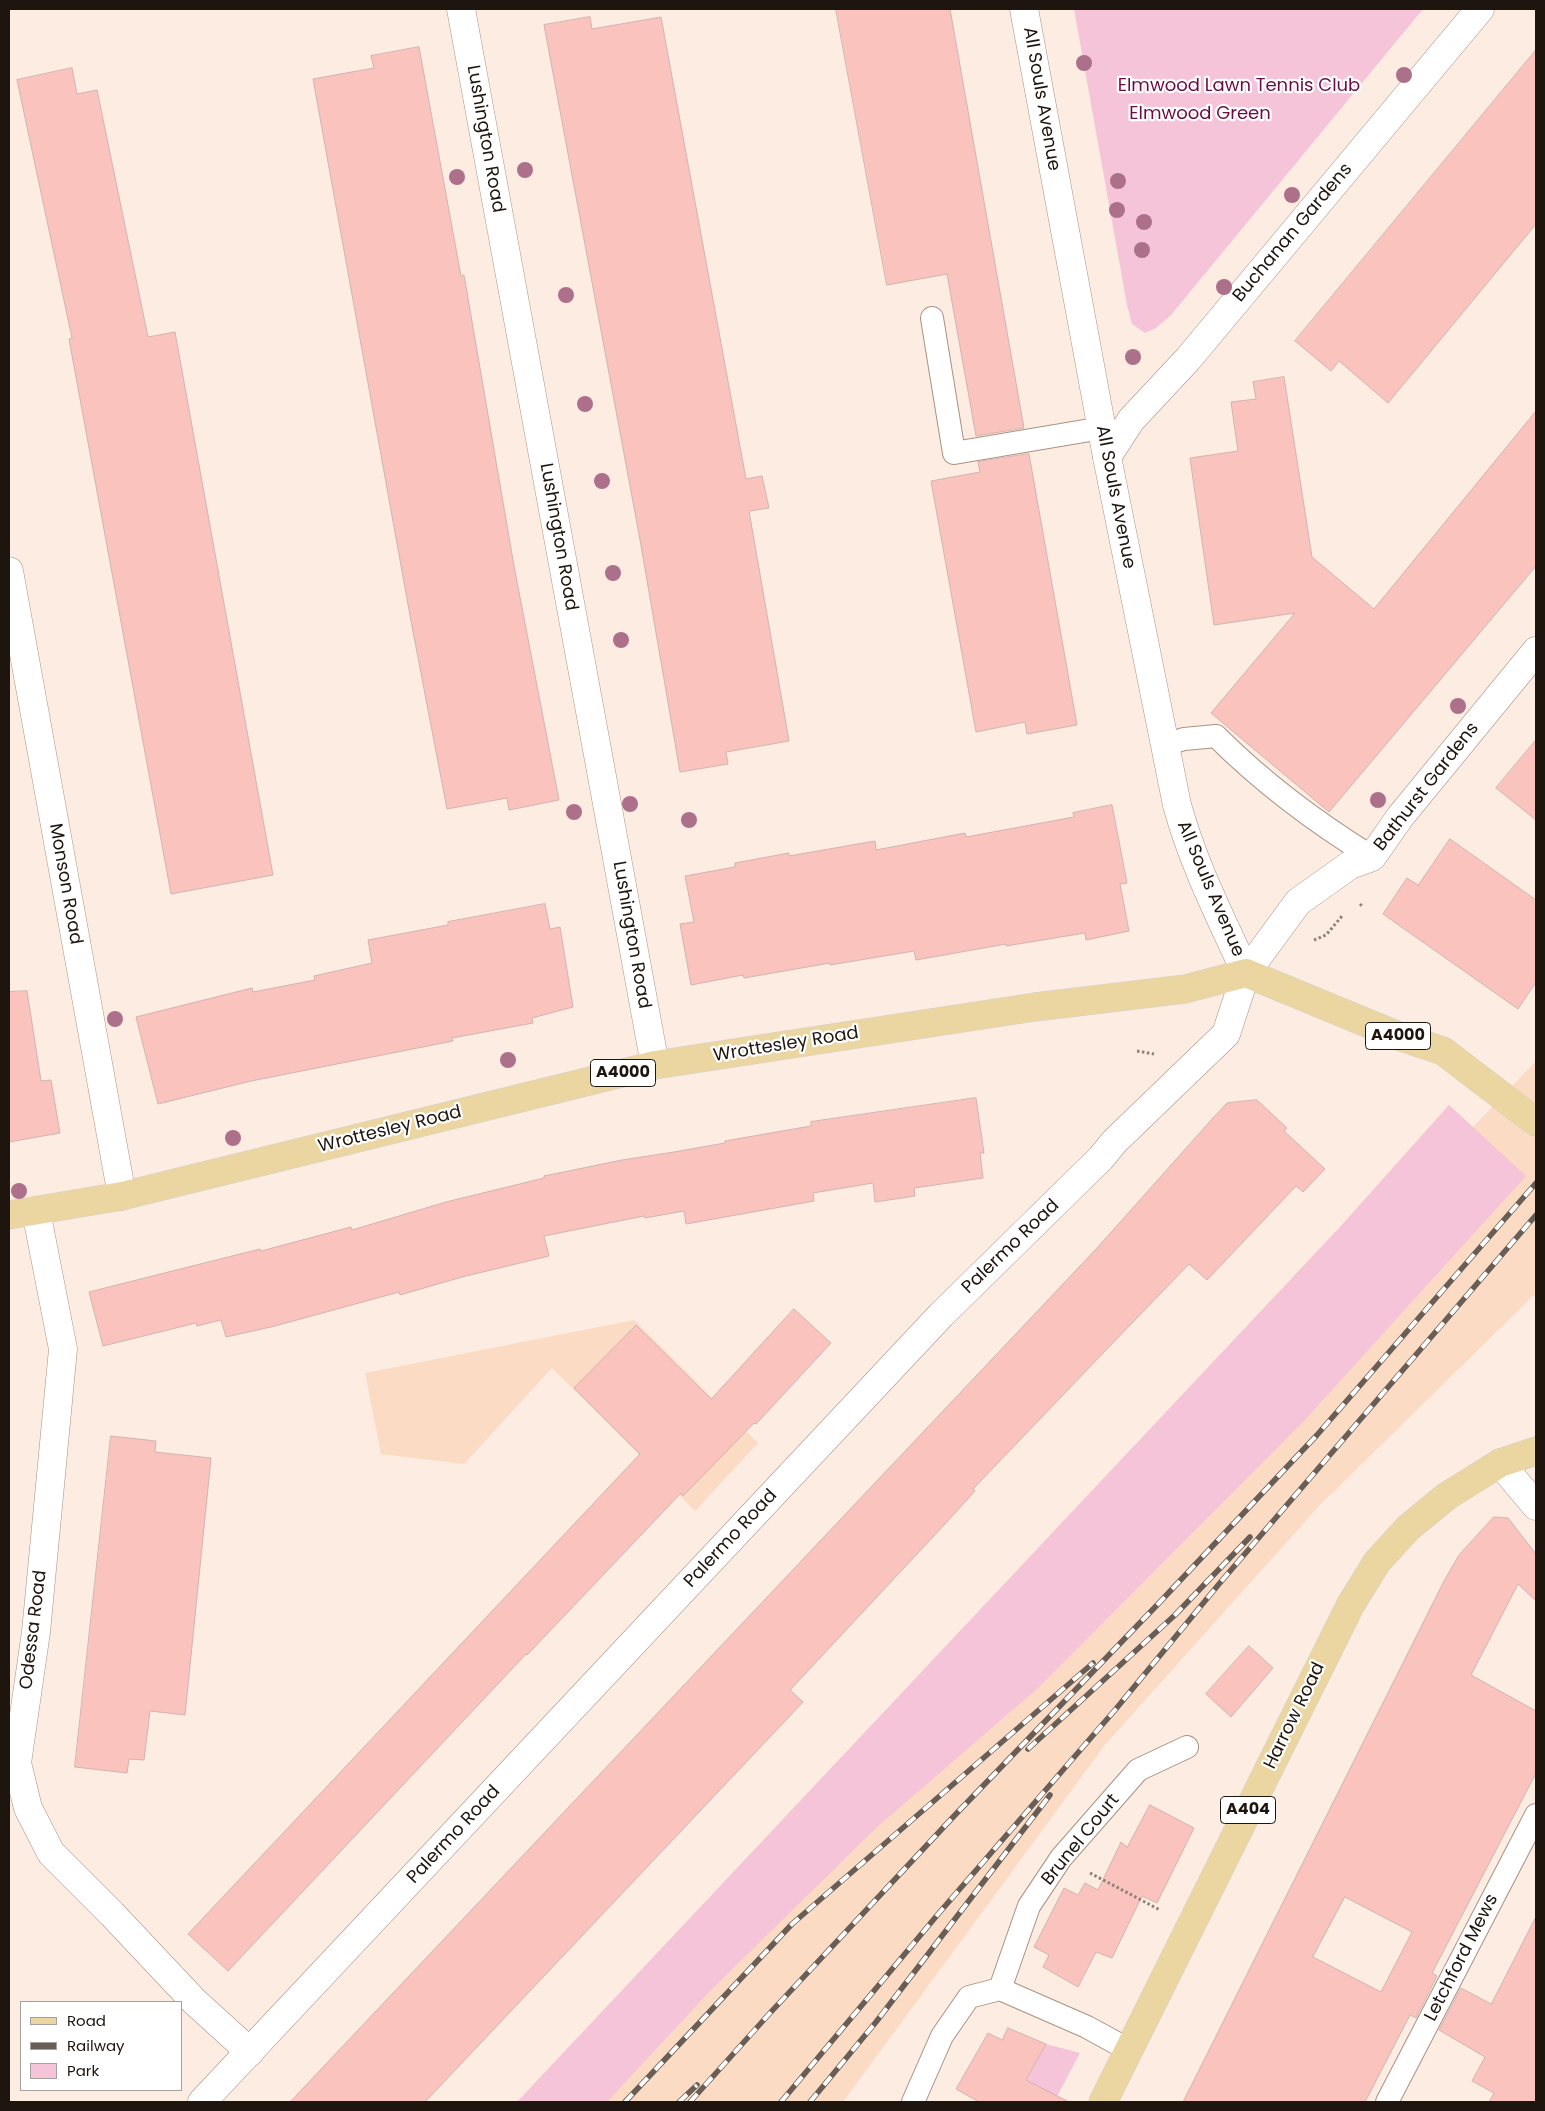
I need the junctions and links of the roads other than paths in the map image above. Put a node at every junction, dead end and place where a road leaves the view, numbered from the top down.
1 (461, 9) edge
2 (1024, 9) edge
3 (1480, 9) edge
4 (932, 318) dead end
5 (1102, 428) junction
6 (1107, 457) junction
7 (9, 571) edge
8 (1536, 651) edge
9 (1164, 745) junction
10 (1372, 857) junction
11 (1246, 973) junction
12 (655, 1065) junction
13 (1536, 1122) edge
14 (122, 1196) junction
15 (36, 1211) junction
16 (9, 1215) edge
17 (1536, 1451) edge
18 (1500, 1463) junction
19 (1536, 1506) edge
20 (1187, 1747) dead end
21 (1536, 1815) edge
22 (1000, 1989) junction
23 (1129, 2050) junction
24 (250, 2052) junction
25 (202, 2102) edge
26 (913, 2102) edge
27 (1103, 2102) edge
28 (1387, 2102) edge

1 - 12 street, Lushington Road
2 - 5 street, All Souls Avenue
3 - 6 street, Buchanan Gardens
4 - 5 lane
5 - 6 street, All Souls Avenue
6 - 9 street, All Souls Avenue
7 - 14 street, Monson Road
8 - 10 street, Bathurst Gardens
9 - 10 lane
9 - 11 street, All Souls Avenue
10 - 11 street, Bathurst Gardens
11 - 12 main road, Wrottesley Road / A4000
11 - 13 main road, A4000
11 - 24 street, Palermo Road
12 - 14 main road, Wrottesley Road / A4000
14 - 15 main road, Wrottesley Road / A4000
15 - 16 main road, Wrottesley Road / A4000
15 - 24 street, Odessa Road
17 - 18 main road, Harrow Road / A404
18 - 19 street
18 - 23 main road, Harrow Road / A404
20 - 22 lane, Brunel Court
21 - 28 lane, Letchford Mews
22 - 23 lane
22 - 26 lane
23 - 27 main road, Harrow Road / A404
24 - 25 street, Palermo Road

